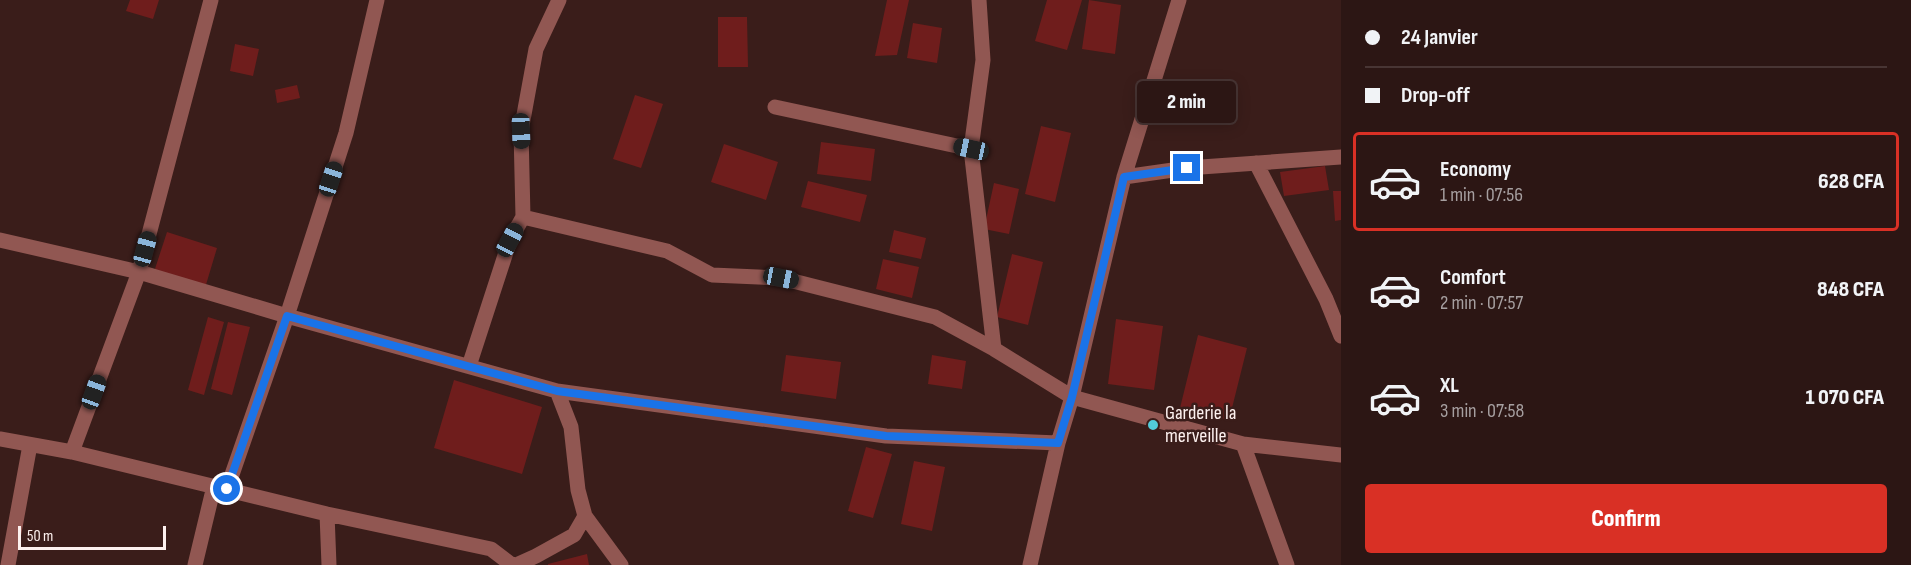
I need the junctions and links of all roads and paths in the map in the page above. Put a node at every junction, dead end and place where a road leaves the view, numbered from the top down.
1 (211, 0) edge
2 (377, 0) edge
3 (564, 0) edge
4 (979, 0) edge
5 (1179, 0) edge
6 (775, 106) dead end
7 (971, 149) junction
8 (1341, 157) edge
9 (1256, 163) junction
10 (1124, 177) junction
11 (523, 217) junction
12 (0, 240) edge
13 (139, 272) junction
14 (1333, 299) edge
15 (287, 316) junction
16 (1341, 336) edge
17 (994, 349) junction
18 (469, 366) junction
19 (557, 391) junction
20 (1072, 397) junction
21 (0, 439) edge
22 (1058, 443) junction
23 (1243, 444) junction
24 (30, 445) junction
25 (72, 452) junction
26 (1341, 455) edge
27 (220, 487) junction
28 (327, 514) junction
29 (585, 516) junction
30 (8, 565) edge
31 (195, 565) edge
32 (329, 565) edge
33 (514, 565) edge
34 (621, 565) edge
35 (1030, 565) edge
36 (1287, 565) edge

1 - 13 street
2 - 15 street
3 - 11 street
4 - 7 street
5 - 10 street
6 - 7 street
7 - 17 street
8 - 9 street
9 - 10 street
9 - 14 street
10 - 20 street
11 - 17 street
11 - 18 street
12 - 13 street
13 - 15 street
13 - 25 street
14 - 16 street
15 - 18 street
15 - 27 street
17 - 20 street
18 - 19 street
19 - 22 street
19 - 29 street
20 - 22 street
20 - 23 street
21 - 24 street
22 - 35 street
23 - 26 street
23 - 36 street
24 - 25 street
24 - 30 street
25 - 27 street
27 - 28 street
27 - 31 street
28 - 32 street
28 - 33 street
29 - 33 street
29 - 34 street

